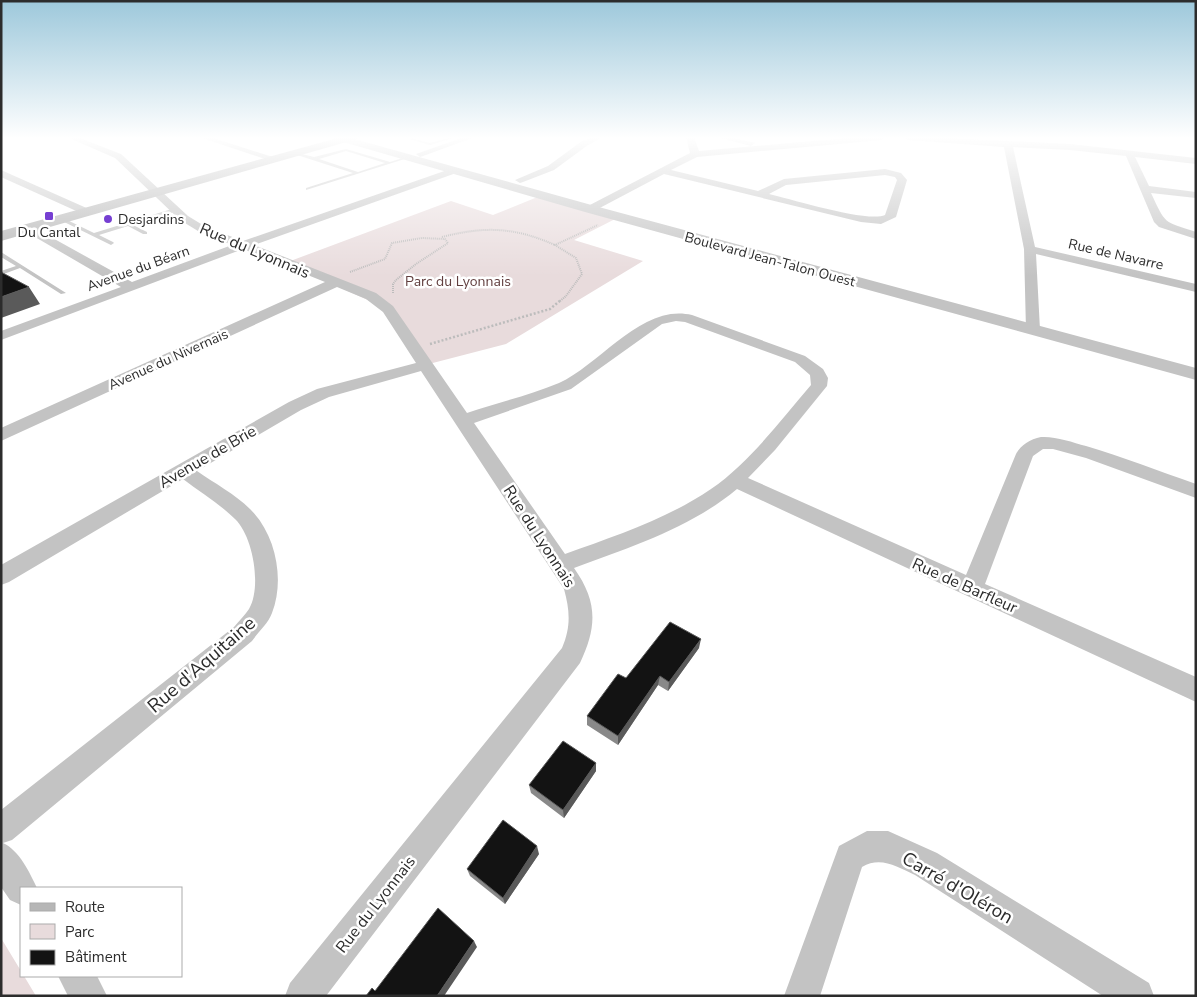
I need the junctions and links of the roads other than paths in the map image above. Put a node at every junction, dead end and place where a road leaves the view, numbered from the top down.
1 (24, 184) edge
2 (148, 184) edge
3 (187, 184) edge
4 (323, 184) edge
5 (418, 184) edge
6 (509, 184) edge
7 (530, 184) edge
8 (639, 184) edge
9 (716, 184) edge
10 (779, 184) edge
11 (901, 184) edge
12 (1016, 184) edge
13 (1142, 184) edge
14 (308, 188) dead end
15 (1144, 189) junction
16 (157, 192) junction
17 (760, 194) junction
18 (1196, 195) edge
19 (596, 206) junction
20 (175, 210) junction
21 (87, 212) junction
22 (61, 219) junction
23 (128, 224) junction
24 (28, 228) junction
25 (145, 233) dead end
26 (93, 235) junction
27 (1, 236) edge
28 (1196, 236) edge
29 (110, 243) dead end
30 (244, 245) junction
31 (1030, 250) junction
32 (1, 254) edge
33 (21, 266) junction
34 (1, 273) edge
35 (332, 282) junction
36 (131, 287) junction
37 (1196, 288) edge
38 (63, 293) dead end
39 (1032, 323) junction
40 (1, 336) edge
41 (420, 358) junction
42 (1196, 360) edge
43 (1196, 374) edge
44 (464, 420) junction
45 (1, 435) edge
46 (183, 470) junction
47 (735, 480) junction
48 (1196, 491) edge
49 (559, 565) junction
50 (1, 576) edge
51 (972, 588) junction
52 (1196, 690) edge
53 (1, 829) edge
54 (1, 858) edge
55 (20, 887) edge
56 (77, 977) edge
57 (89, 996) edge
58 (303, 996) edge
59 (802, 996) edge
60 (1136, 996) edge

1 - 21 street
2 - 16 street, Rue du Lyonnais
3 - 16 main road
4 - 14 lane
5 - 30 street, Avenue du Béarn
6 - 19 street, Boulevard Jean-Talon Ouest
7 - 19 street, Boulevard Jean-Talon Ouest
8 - 19 street
9 - 17 street
10 - 17 street
11 - 17 street
12 - 31 street
13 - 15 street
15 - 18 street
15 - 28 street
16 - 20 street, Rue du Lyonnais
16 - 21 main road
19 - 39 street, Boulevard Jean-Talon Ouest
19 - 39 street, Boulevard Jean-Talon Ouest
20 - 23 lane
20 - 30 street, Rue du Lyonnais
21 - 22 main road
22 - 24 main road
22 - 26 lane
23 - 25 lane
23 - 26 lane
24 - 27 main road
24 - 36 street
26 - 29 lane
30 - 35 street, Rue du Lyonnais
30 - 36 street, Avenue du Béarn
31 - 37 street, Rue de Navarre
31 - 39 street
32 - 33 lane
33 - 34 lane
33 - 38 lane
35 - 41 street, Rue du Lyonnais
35 - 45 street, Avenue du Nivernais
36 - 40 street, Avenue du Béarn
39 - 42 street, Boulevard Jean-Talon Ouest
39 - 43 street, Boulevard Jean-Talon Ouest
41 - 44 street, Rue du Lyonnais
41 - 46 street, Avenue de Brie
44 - 47 street
44 - 49 street, Rue du Lyonnais
46 - 50 street, Avenue de Brie
46 - 53 street, Rue d'Aquitaine
47 - 49 street
47 - 51 street, Rue de Barfleur
48 - 51 street
49 - 58 street, Rue du Lyonnais
51 - 52 street, Rue de Barfleur
54 - 55 street
56 - 57 street
59 - 60 street, Carré d'Oléron

